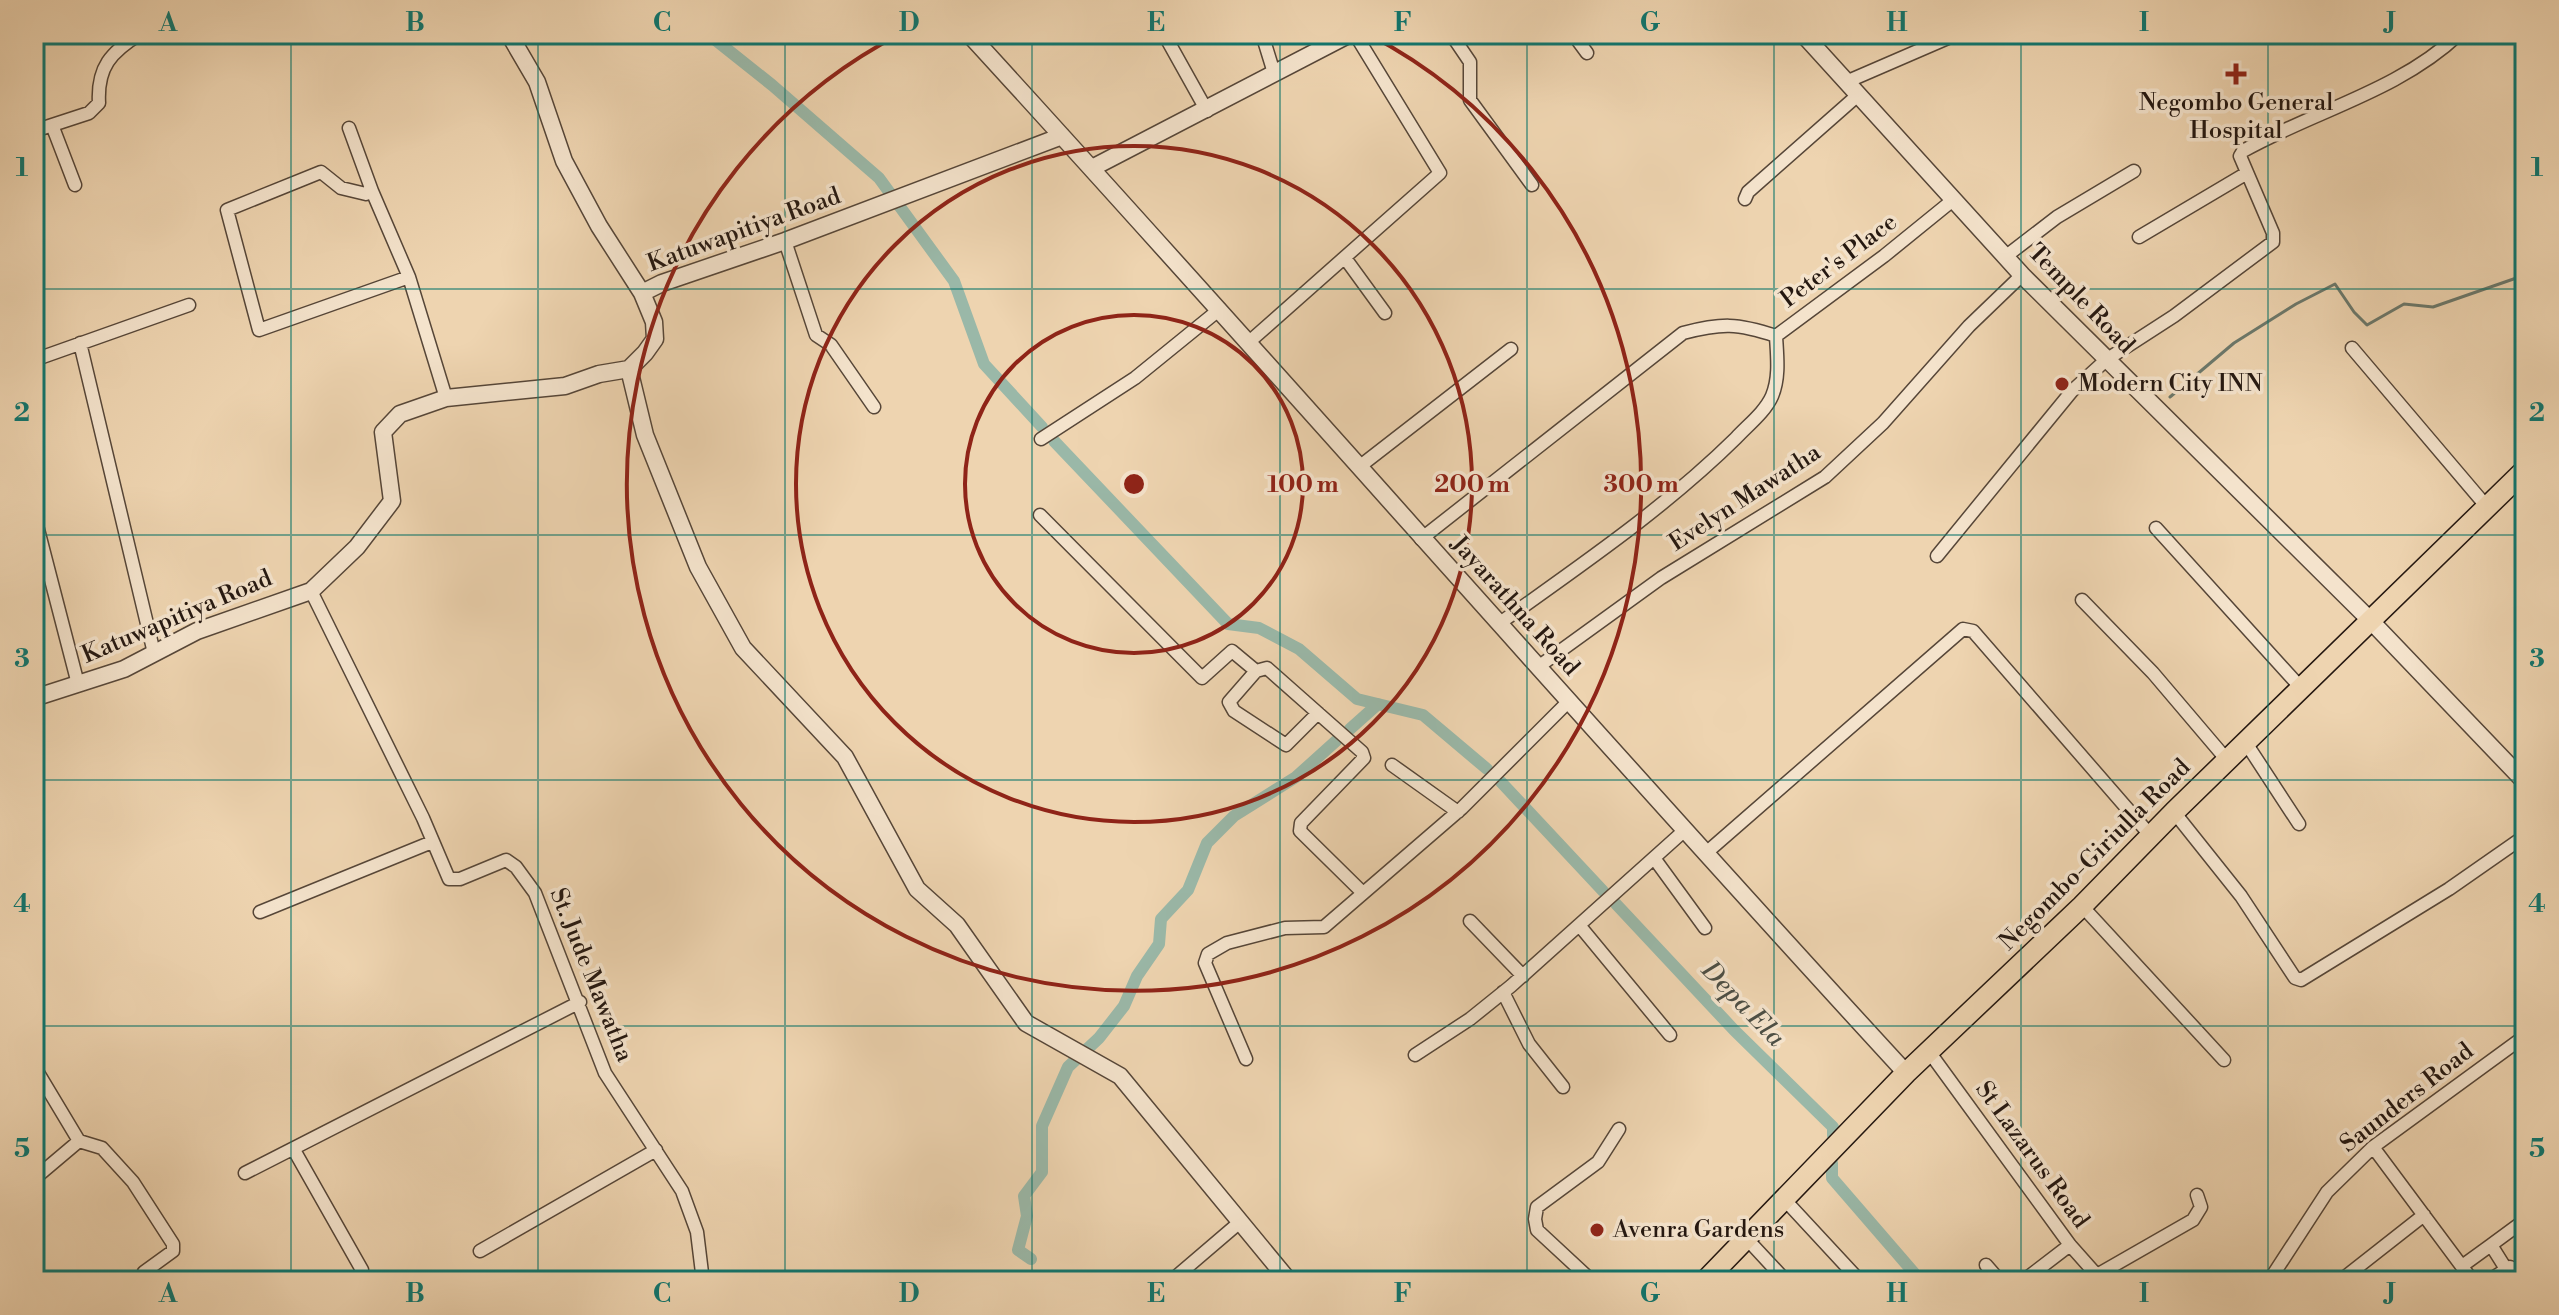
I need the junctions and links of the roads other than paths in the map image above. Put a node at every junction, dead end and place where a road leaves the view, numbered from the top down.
1 (140, 34) edge
2 (509, 34) edge
3 (969, 34) edge
4 (1164, 34) edge
5 (1262, 34) edge
6 (1353, 34) edge
7 (1451, 34) edge
8 (1573, 34) edge
9 (1803, 34) edge
10 (1957, 34) edge
11 (2459, 34) edge
12 (1587, 53) dead end
13 (1274, 73) junction
14 (1846, 82) junction
15 (1858, 95) junction
16 (1207, 111) junction
17 (52, 125) junction
18 (349, 128) dead end
19 (34, 131) edge
20 (1062, 136) junction
21 (1092, 168) junction
22 (2134, 171) dead end
23 (2247, 173) junction
24 (75, 185) dead end
25 (1532, 185) dead end
26 (372, 191) junction
27 (1745, 199) dead end
28 (1953, 200) junction
29 (2139, 237) dead end
30 (785, 241) junction
31 (2005, 257) junction
32 (1345, 258) junction
33 (2022, 275) junction
34 (409, 277) junction
35 (642, 293) junction
36 (189, 305) dead end
37 (1220, 309) junction
38 (1385, 313) dead end
39 (1776, 336) junction
40 (1249, 342) junction
41 (80, 343) junction
42 (2352, 348) dead end
43 (1511, 349) dead end
44 (34, 360) edge
45 (2106, 360) junction
46 (629, 369) junction
47 (446, 398) junction
48 (874, 407) dead end
49 (1041, 439) dead end
50 (1359, 467) junction
51 (2523, 477) edge
52 (2487, 507) junction
53 (34, 514) edge
54 (1040, 515) dead end
55 (2156, 528) dead end
56 (1421, 539) junction
57 (1937, 556) dead end
58 (311, 591) junction
59 (2082, 600) dead end
60 (2370, 620) junction
61 (1500, 623) junction
62 (154, 653) junction
63 (1538, 667) junction
64 (1256, 671) junction
65 (78, 684) junction
66 (2302, 689) junction
67 (34, 698) edge
68 (1569, 701) junction
69 (1318, 713) junction
70 (2246, 743) junction
71 (2227, 760) junction
72 (1392, 765) dead end
73 (2525, 782) edge
74 (1458, 812) junction
75 (2174, 812) junction
76 (2299, 824) dead end
77 (1685, 830) junction
78 (2151, 836) junction
79 (2525, 836) edge
80 (432, 842) junction
81 (1706, 853) junction
82 (1654, 858) junction
83 (1363, 893) junction
84 (2082, 906) junction
85 (260, 912) dead end
86 (1470, 921) dead end
87 (1579, 925) junction
88 (1705, 928) dead end
89 (1523, 976) junction
90 (1503, 992) junction
91 (580, 1002) junction
92 (1670, 1035) dead end
93 (2525, 1036) edge
94 (1930, 1053) junction
95 (1415, 1055) dead end
96 (1246, 1059) dead end
97 (2224, 1060) dead end
98 (34, 1066) edge
99 (1906, 1073) junction
100 (1563, 1087) dead end
101 (1619, 1129) dead end
102 (79, 1141) junction
103 (2373, 1147) junction
104 (294, 1150) junction
105 (656, 1150) junction
106 (245, 1173) dead end
107 (34, 1179) edge
108 (2197, 1195) dead end
109 (1784, 1199) junction
110 (2424, 1215) junction
111 (2525, 1220) edge
112 (1240, 1222) junction
113 (1747, 1239) junction
114 (2070, 1245) junction
115 (2491, 1245) junction
116 (480, 1251) dead end
117 (1986, 1265) dead end
118 (2506, 1269) junction
119 (362, 1270) dead end
120 (2525, 1274) edge
121 (2099, 1278) edge
122 (146, 1281) edge
123 (703, 1281) edge
124 (1171, 1281) edge
125 (1289, 1281) edge
126 (1592, 1281) edge
127 (1705, 1281) edge
128 (1786, 1281) edge
129 (1860, 1281) edge
130 (2000, 1281) edge
131 (2023, 1281) edge
132 (2269, 1281) edge
133 (2340, 1281) edge
134 (2488, 1281) edge

1 - 17 street
2 - 35 street
3 - 20 street, Jayarathna Road
4 - 16 street
5 - 13 street
6 - 13 street
6 - 32 street
7 - 25 street
8 - 12 street
9 - 14 street, Temple Road
10 - 14 street
11 - 23 street
13 - 16 street
14 - 15 street, Temple Road
15 - 27 street
15 - 28 street, Temple Road
16 - 21 street
17 - 19 street
17 - 24 street
18 - 26 street
20 - 21 street, Jayarathna Road
20 - 30 street, Katuwapitiya Road
21 - 37 street, Jayarathna Road
22 - 31 street
23 - 29 street
23 - 45 street
26 - 34 street
26 - 34 street
28 - 31 street, Temple Road
28 - 39 street, Peter's Place
30 - 35 street, Katuwapitiya Road
30 - 48 street
31 - 33 street, Temple Road
32 - 38 street
32 - 40 street
33 - 45 street, Temple Road
33 - 63 street, Evelyn Mawatha
34 - 47 street
35 - 46 street, Katuwapitiya Road
36 - 41 street
37 - 40 street, Jayarathna Road
37 - 49 street
39 - 56 street
39 - 61 street, Peter's Place
40 - 50 street, Jayarathna Road
41 - 44 street
41 - 62 street
42 - 52 street
43 - 50 street
45 - 57 street
45 - 60 street, Temple Road
46 - 47 street, Katuwapitiya Road
46 - 112 street
47 - 58 street, Katuwapitiya Road
50 - 56 street, Jayarathna Road
51 - 52 main road, Negombo-Giriulla Road
52 - 60 main road, Negombo-Giriulla Road
53 - 65 street
54 - 64 street
55 - 66 street
56 - 61 street, Jayarathna Road
58 - 62 street, Katuwapitiya Road
58 - 80 street, St. Jude Mawatha
59 - 71 street
60 - 66 main road, Negombo-Giriulla Road
60 - 73 street, Temple Road
61 - 63 street, Jayarathna Road
62 - 65 street, Katuwapitiya Road
63 - 68 street, Jayarathna Road
64 - 69 street
64 - 69 street
65 - 67 street, Katuwapitiya Road
66 - 70 main road, Negombo-Giriulla Road
68 - 74 street
68 - 77 street, Jayarathna Road
69 - 83 street
70 - 71 main road, Negombo-Giriulla Road
70 - 76 street
71 - 75 main road, Negombo-Giriulla Road
72 - 74 street
74 - 83 street
75 - 78 main road, Negombo-Giriulla Road
75 - 79 street
77 - 81 street, Jayarathna Road
77 - 82 street
78 - 81 street
78 - 84 main road, Negombo-Giriulla Road
80 - 85 street
80 - 91 street, St. Jude Mawatha
81 - 99 street, Jayarathna Road
82 - 87 street
82 - 88 street
83 - 96 street
84 - 94 main road, Negombo-Giriulla Road
84 - 97 street
86 - 89 street
87 - 89 street
87 - 92 street
89 - 90 street
90 - 95 street
90 - 100 street
91 - 104 street
91 - 105 street, St. Jude Mawatha
93 - 103 street, Saunders Road
94 - 99 main road, Negombo-Giriulla Road
94 - 114 street, St Lazarus Road
98 - 102 street
99 - 109 main road, Negombo-Giriulla Road
101 - 126 street
102 - 107 street
102 - 122 street
103 - 110 street
103 - 132 street, Saunders Road
104 - 106 street
104 - 119 street
105 - 116 street
105 - 123 street, St. Jude Mawatha
108 - 121 street
109 - 113 main road, Negombo-Giriulla Road
109 - 129 street
110 - 115 street
110 - 133 street
111 - 115 street
112 - 124 street
112 - 125 street
113 - 127 main road, Negombo-Giriulla Road
113 - 128 street
114 - 121 street, St Lazarus Road
114 - 131 street
115 - 118 street
117 - 130 street
118 - 120 street
118 - 134 street

